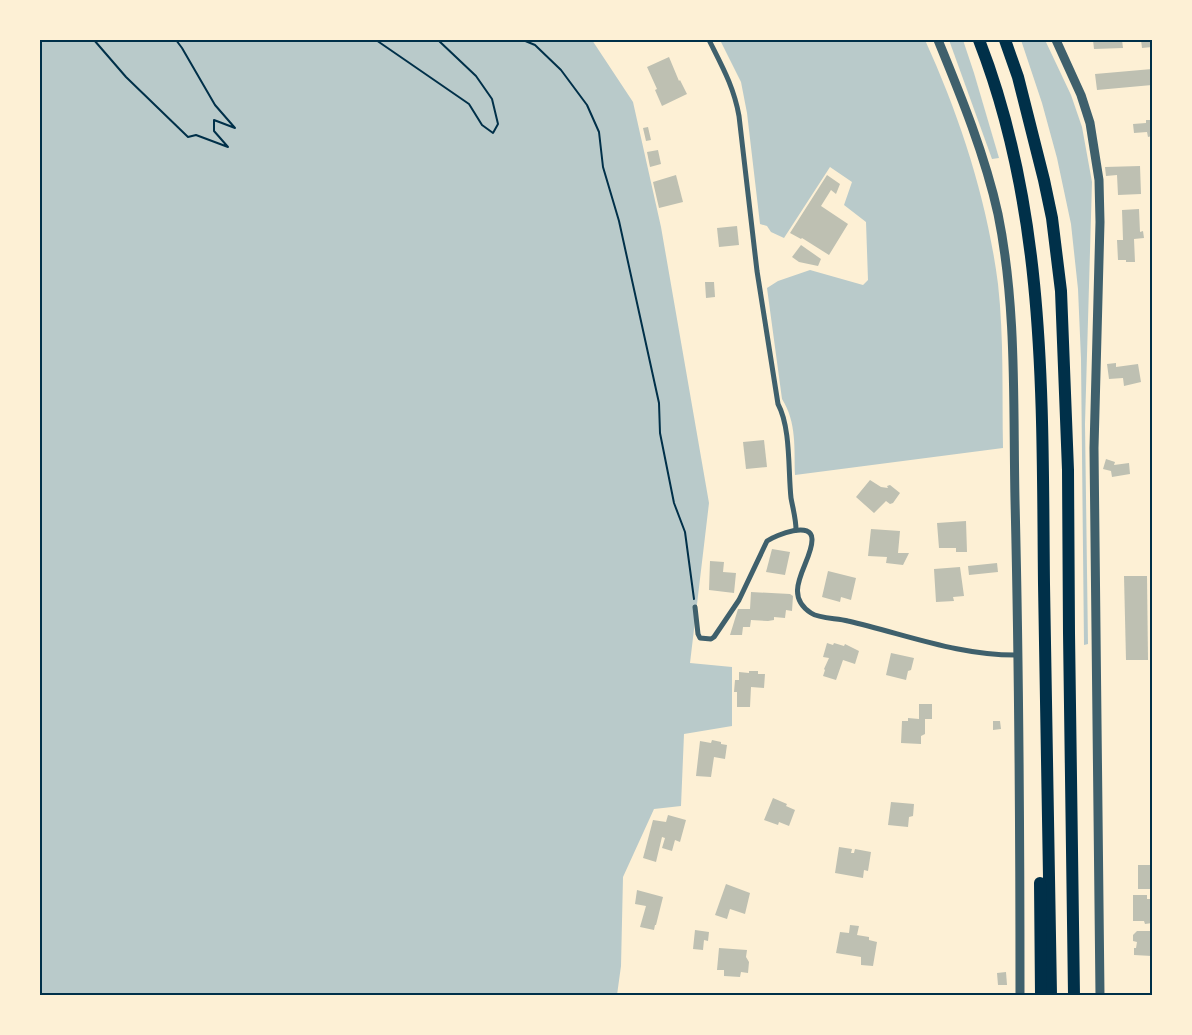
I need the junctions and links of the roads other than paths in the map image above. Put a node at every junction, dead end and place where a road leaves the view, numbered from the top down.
1 (709, 40) edge
2 (938, 40) edge
3 (979, 40) edge
4 (1005, 40) edge
5 (1056, 40) edge
6 (796, 530) junction
7 (695, 607) road end
8 (1018, 655) junction
9 (1046, 710) junction
10 (1020, 995) edge
11 (1041, 995) edge
12 (1051, 995) edge
13 (1074, 995) edge
14 (1100, 995) edge

1 - 6 street
2 - 8 street
3 - 9 highway
4 - 13 highway
5 - 14 street
6 - 7 street
6 - 8 street
8 - 10 street
9 - 11 highway
9 - 12 highway

